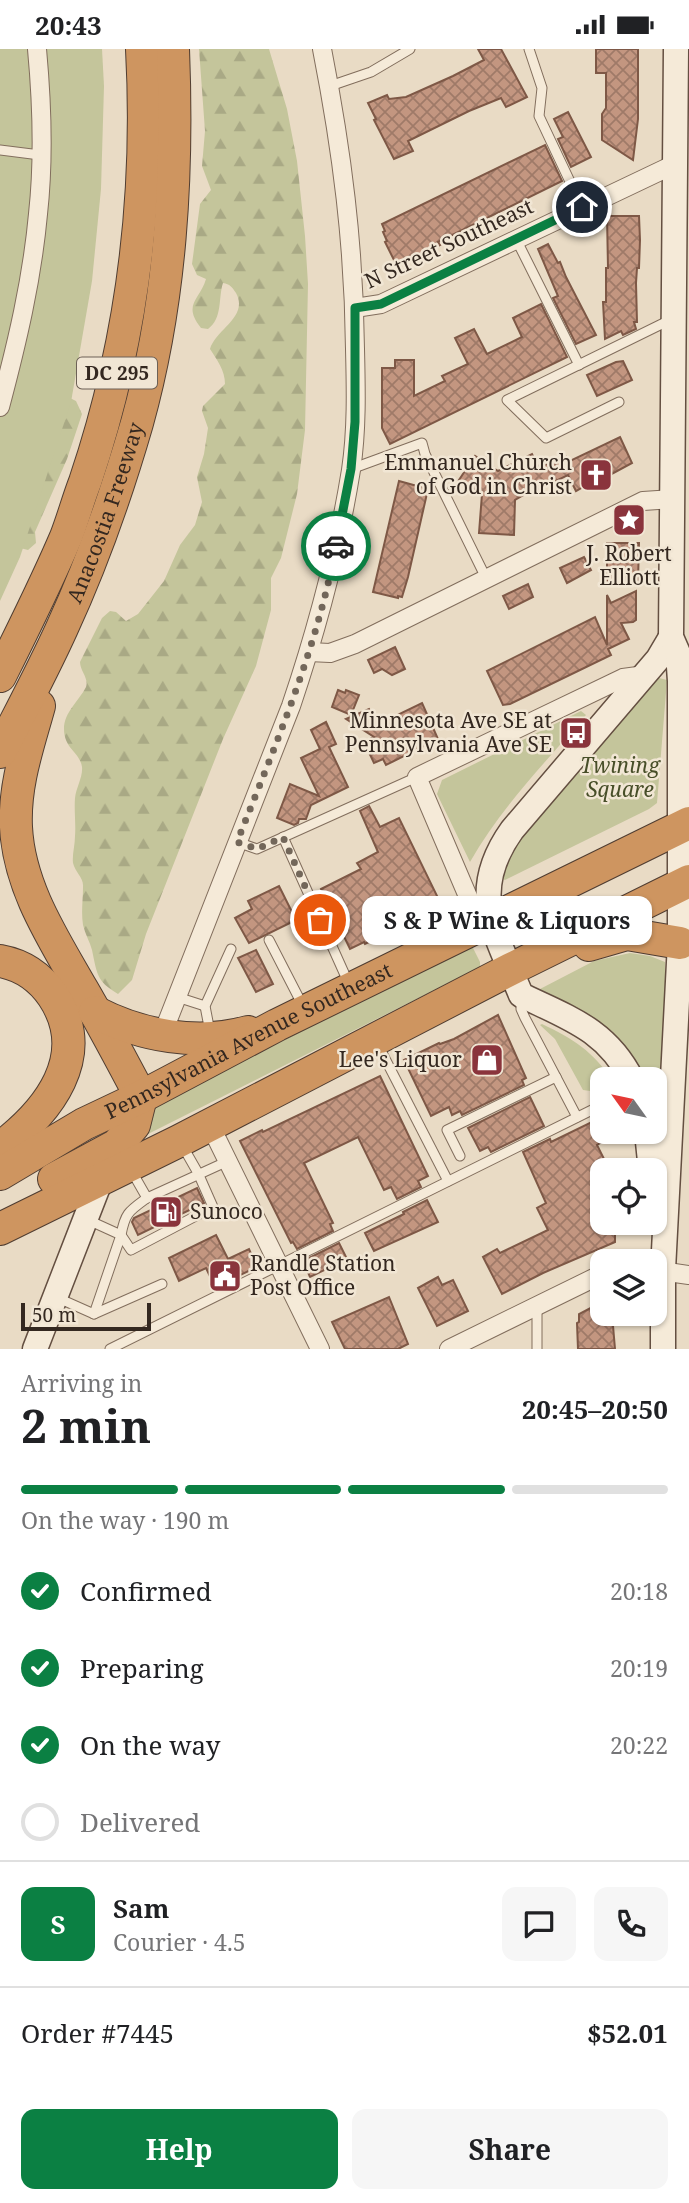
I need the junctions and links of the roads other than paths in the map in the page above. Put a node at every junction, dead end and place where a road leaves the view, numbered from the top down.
1 (37, 49) edge
2 (142, 49) edge
3 (173, 49) edge
4 (322, 49) edge
5 (410, 49) edge
6 (529, 49) edge
7 (676, 49) edge
8 (330, 86) junction
9 (682, 88) edge
10 (0, 151) edge
11 (40, 155) junction
12 (675, 164) junction
13 (582, 207) junction
14 (682, 229) edge
15 (516, 239) junction
16 (355, 308) junction
17 (674, 318) junction
18 (579, 365) junction
19 (619, 402) dead end
20 (0, 407) edge
21 (681, 419) edge
22 (351, 469) junction
23 (673, 499) junction
24 (486, 578) junction
25 (62, 628) junction
26 (671, 637) junction
27 (309, 652) junction
28 (645, 675) junction
29 (0, 676) edge
30 (685, 681) edge
31 (0, 752) edge
32 (685, 755) edge
33 (417, 777) junction
34 (685, 825) edge
35 (283, 837) junction
36 (237, 842) junction
37 (685, 883) edge
38 (482, 924) junction
39 (269, 940) dead end
40 (684, 944) edge
41 (231, 949) dead end
42 (0, 961) edge
43 (516, 982) junction
44 (351, 989) junction
45 (177, 997) junction
46 (205, 1006) junction
47 (306, 1011) junction
48 (95, 1012) junction
49 (277, 1025) junction
50 (162, 1035) junction
51 (211, 1038) junction
52 (375, 1040) junction
53 (624, 1067) edge
54 (556, 1077) junction
55 (141, 1097) junction
56 (590, 1111) edge
57 (577, 1117) junction
58 (210, 1125) junction
59 (180, 1141) junction
60 (0, 1148) edge
61 (460, 1156) dead end
62 (228, 1161) junction
63 (129, 1165) junction
64 (198, 1173) junction
65 (0, 1174) edge
66 (101, 1179) junction
67 (183, 1181) junction
68 (448, 1181) junction
69 (166, 1189) junction
70 (184, 1193) dead end
71 (147, 1198) junction
72 (166, 1202) dead end
73 (146, 1212) dead end
74 (85, 1219) junction
75 (1, 1223) edge
76 (121, 1235) junction
77 (661, 1249) edge
78 (279, 1265) junction
79 (667, 1271) edge
80 (689, 1275) edge
81 (590, 1280) edge
82 (162, 1284) dead end
83 (55, 1297) junction
84 (537, 1306) junction
85 (94, 1314) junction
86 (662, 1326) edge
87 (35, 1349) edge
88 (110, 1349) edge
89 (320, 1349) edge
90 (449, 1349) edge
91 (537, 1349) edge
92 (663, 1349) edge

1 - 11 street
2 - 29 highway, Anacostia Freeway / DC 295
3 - 25 highway, Anacostia Freeway / DC 295
4 - 8 street
5 - 8 lane
6 - 13 lane
7 - 9 main road
8 - 16 street
9 - 12 main road
10 - 11 lane
11 - 20 street
12 - 13 street, N Street Southeast
12 - 14 main road
13 - 15 street, N Street Southeast
14 - 17 main road
15 - 16 street, N Street Southeast
15 - 18 lane
16 - 22 street
17 - 18 lane
17 - 21 main road
18 - 19 lane
21 - 23 main road
22 - 24 lane
22 - 27 street
23 - 24 street
23 - 26 main road
24 - 27 street
25 - 31 highway, Anacostia Freeway / DC 295
25 - 48 highway
26 - 28 main road
26 - 30 main road
27 - 36 street
28 - 33 street
28 - 38 main road
30 - 32 main road
32 - 34 main road
33 - 35 lane
33 - 38 street
34 - 37 main road
34 - 38 highway, Pennsylvania Avenue Southeast
35 - 36 lane
35 - 44 lane
36 - 45 street
37 - 40 main road
37 - 43 highway
38 - 43 main road
38 - 44 highway, Pennsylvania Avenue Southeast
39 - 47 lane
40 - 43 highway
40 - 77 main road
41 - 46 lane
42 - 60 highway
43 - 52 highway
43 - 53 main road
43 - 54 lane
44 - 47 highway, Pennsylvania Avenue Southeast
45 - 46 lane
45 - 50 street
46 - 51 lane
47 - 49 highway, Pennsylvania Avenue Southeast
48 - 50 highway
48 - 55 highway
49 - 51 highway
49 - 55 highway, Pennsylvania Avenue Southeast
50 - 51 highway
52 - 58 highway
52 - 68 lane
54 - 57 lane
54 - 61 lane
55 - 65 highway, Pennsylvania Avenue Southeast
55 - 75 highway
56 - 57 lane
57 - 68 lane
58 - 59 highway
58 - 62 street
59 - 63 highway
59 - 64 lane
62 - 64 lane
62 - 78 street
63 - 66 highway
63 - 71 lane
64 - 67 lane
64 - 76 lane
66 - 74 main road
66 - 75 highway
67 - 69 lane
67 - 70 lane
68 - 78 lane
69 - 71 lane
69 - 72 lane
71 - 73 lane
71 - 76 lane
74 - 76 lane
74 - 83 main road
76 - 85 lane
78 - 88 lane
78 - 89 street
79 - 80 street
81 - 84 street
82 - 85 lane
83 - 85 lane
83 - 87 main road
84 - 90 street
84 - 91 lane
86 - 92 main road

